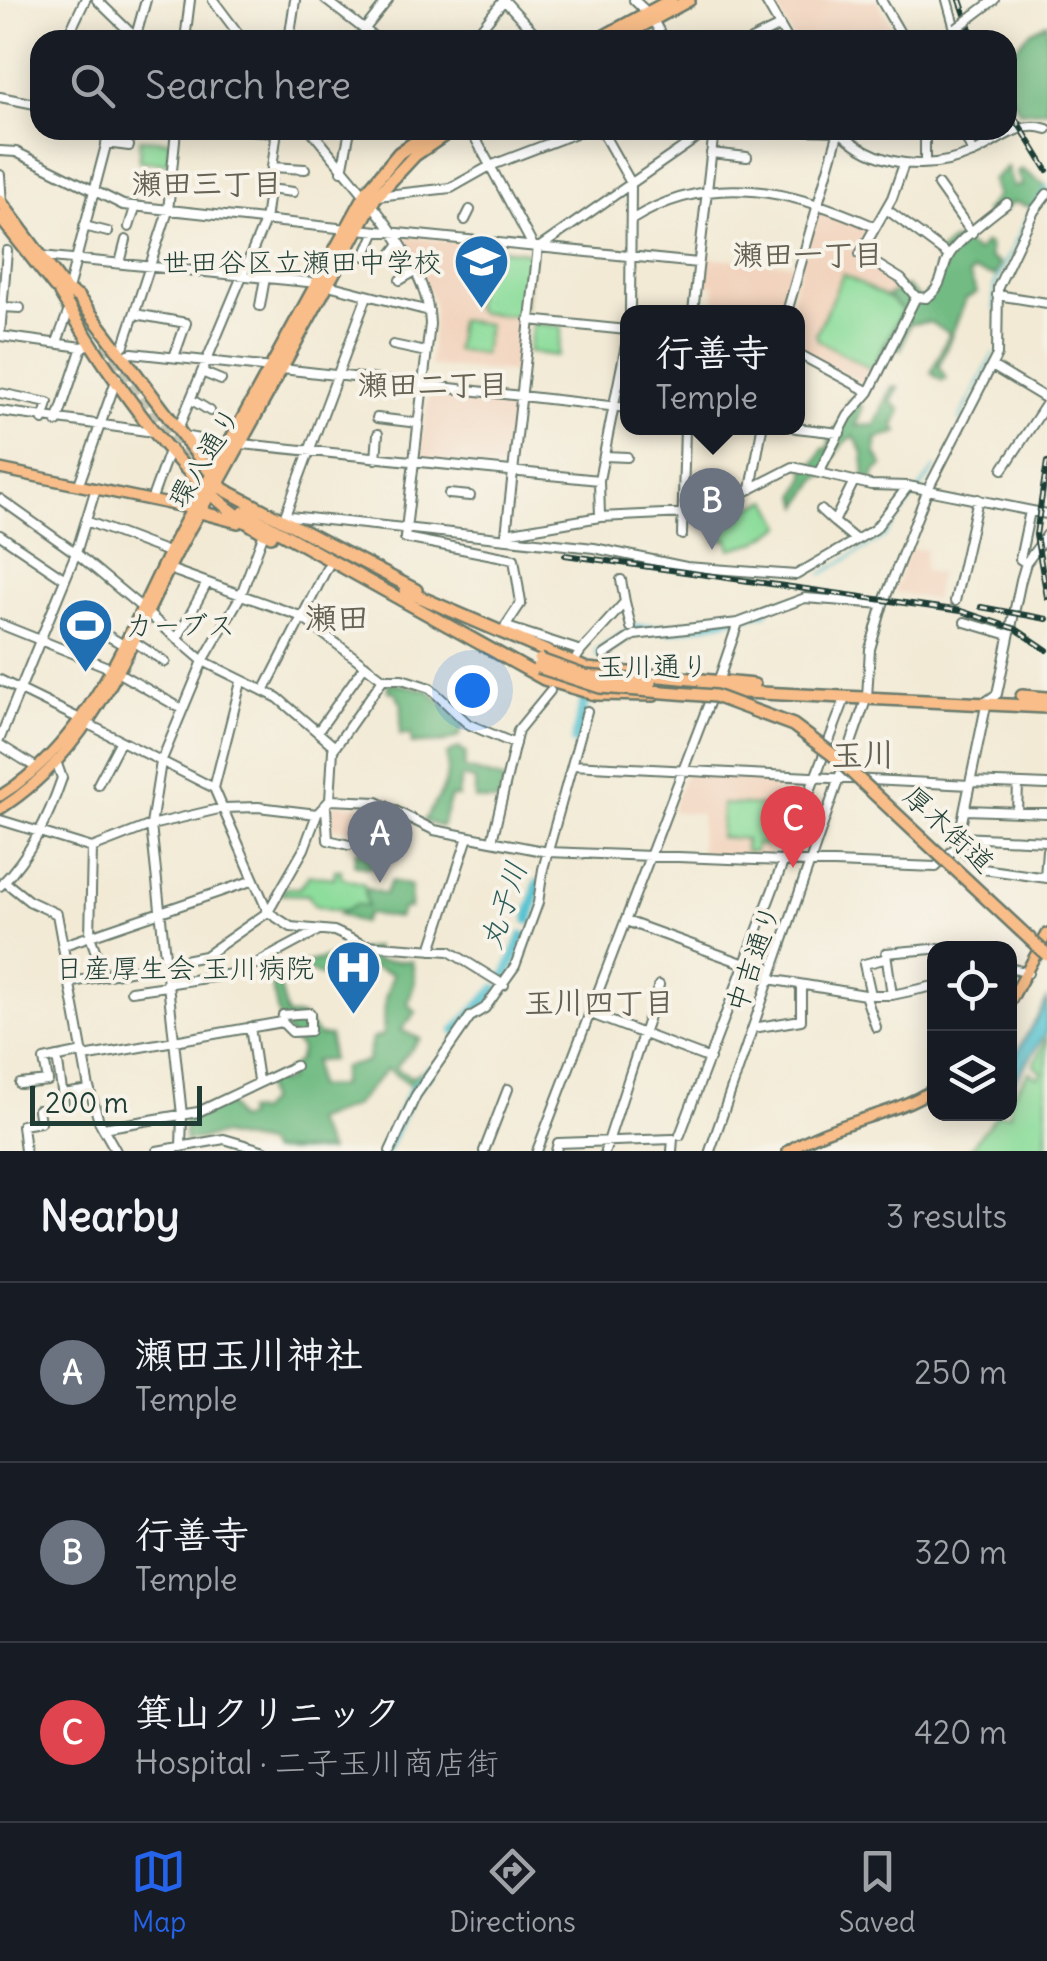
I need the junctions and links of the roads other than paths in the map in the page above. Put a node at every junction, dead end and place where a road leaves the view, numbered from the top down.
1 (85, 0) edge
2 (97, 0) edge
3 (146, 0) edge
4 (190, 0) edge
5 (213, 0) edge
6 (295, 0) edge
7 (326, 0) edge
8 (388, 0) edge
9 (504, 0) edge
10 (634, 0) edge
11 (671, 0) edge
12 (690, 0) edge
13 (765, 0) edge
14 (881, 0) edge
15 (948, 0) edge
16 (994, 0) edge
17 (650, 16) junction
18 (780, 26) junction
19 (956, 28) junction
20 (71, 30) edge
21 (126, 30) edge
22 (138, 30) edge
23 (186, 30) edge
24 (236, 30) edge
25 (290, 30) edge
26 (358, 30) edge
27 (367, 30) edge
28 (480, 30) edge
29 (532, 30) edge
30 (619, 30) edge
31 (630, 30) edge
32 (658, 30) edge
33 (772, 30) edge
34 (782, 30) edge
35 (898, 30) edge
36 (954, 30) edge
37 (0, 97) edge
38 (30, 103) edge
39 (1047, 129) edge
40 (1017, 130) edge
41 (107, 140) edge
42 (175, 140) edge
43 (276, 140) edge
44 (319, 140) edge
45 (348, 140) edge
46 (418, 140) edge
47 (437, 140) edge
48 (476, 140) edge
49 (558, 140) edge
50 (607, 140) edge
51 (696, 140) edge
52 (711, 140) edge
53 (836, 140) edge
54 (851, 140) edge
55 (925, 140) edge
56 (967, 140) edge
57 (998, 140) edge
58 (106, 143) junction
59 (129, 146) dead end
60 (0, 150) edge
61 (711, 153) junction
62 (973, 153) junction
63 (746, 157) dead end
64 (925, 163) junction
65 (904, 164) junction
66 (490, 166) junction
67 (272, 167) junction
68 (304, 169) dead end
69 (342, 171) junction
70 (0, 175) edge
71 (631, 183) junction
72 (938, 186) dead end
73 (707, 188) junction
74 (270, 189) junction
75 (92, 192) junction
76 (292, 192) dead end
77 (1047, 194) edge
78 (370, 200) junction
79 (816, 201) junction
80 (1007, 204) dead end
81 (1, 208) edge
82 (136, 208) junction
83 (886, 208) junction
84 (470, 210) dead end
85 (168, 211) junction
86 (633, 219) junction
87 (265, 220) junction
88 (465, 220) dead end
89 (84, 226) junction
90 (129, 226) dead end
91 (873, 226) junction
92 (352, 229) junction
93 (376, 231) junction
94 (108, 232) dead end
95 (972, 232) junction
96 (390, 233) junction
97 (126, 240) dead end
98 (18, 241) junction
99 (399, 245) junction
100 (537, 247) junction
101 (4, 251) edge
102 (948, 255) junction
103 (41, 256) junction
104 (365, 256) dead end
105 (634, 256) junction
106 (76, 258) junction
107 (389, 258) dead end
108 (698, 262) junction
109 (120, 263) junction
110 (150, 267) junction
111 (417, 270) junction
112 (240, 275) junction
113 (264, 278) junction
114 (400, 280) dead end
115 (323, 284) junction
116 (64, 292) junction
117 (998, 295) junction
118 (367, 296) junction
119 (916, 297) junction
120 (1047, 303) edge
121 (630, 305) edge
122 (693, 305) edge
123 (789, 305) edge
124 (260, 306) dead end
125 (3, 307) junction
126 (20, 308) dead end
127 (70, 310) junction
128 (429, 311) junction
129 (135, 314) junction
130 (530, 320) junction
131 (620, 329) edge
132 (0, 335) edge
133 (56, 342) junction
134 (393, 345) dead end
135 (103, 348) junction
136 (426, 352) junction
137 (174, 357) junction
138 (805, 357) edge
139 (210, 361) junction
140 (992, 366) junction
141 (277, 369) junction
142 (204, 373) junction
143 (337, 375) junction
144 (117, 378) junction
145 (620, 378) edge
146 (221, 380) dead end
147 (422, 385) junction
148 (869, 392) junction
149 (0, 393) edge
150 (521, 396) junction
151 (192, 400) junction
152 (1047, 401) edge
153 (615, 406) junction
154 (620, 407) edge
155 (0, 411) edge
156 (210, 411) dead end
157 (376, 418) dead end
158 (43, 420) junction
159 (57, 422) junction
160 (418, 423) junction
161 (99, 427) junction
162 (805, 429) edge
163 (158, 432) junction
164 (181, 433) junction
165 (840, 433) junction
166 (378, 434) dead end
167 (685, 435) edge
168 (761, 435) edge
169 (236, 445) junction
170 (170, 448) junction
171 (192, 450) junction
172 (308, 451) junction
173 (605, 456) junction
174 (627, 457) dead end
175 (376, 459) junction
176 (179, 460) junction
177 (222, 460) junction
178 (203, 464) junction
179 (412, 464) junction
180 (1003, 468) dead end
181 (2, 469) edge
182 (819, 472) junction
183 (512, 474) junction
184 (215, 480) junction
185 (599, 480) junction
186 (854, 481) junction
187 (79, 484) junction
188 (908, 486) junction
189 (98, 488) junction
190 (751, 489) junction
191 (928, 489) junction
192 (207, 493) junction
193 (450, 494) dead end
194 (470, 496) dead end
195 (152, 498) junction
196 (0, 499) edge
197 (978, 499) junction
198 (9, 508) junction
199 (196, 510) junction
200 (244, 510) junction
201 (821, 510) dead end
202 (1030, 512) junction
203 (682, 514) junction
204 (1047, 514) edge
205 (600, 517) junction
206 (0, 518) edge
207 (86, 521) junction
208 (283, 521) junction
209 (834, 522) junction
210 (258, 530) junction
211 (405, 534) junction
212 (682, 534) dead end
213 (0, 535) edge
214 (1047, 535) edge
215 (469, 536) junction
216 (505, 536) junction
217 (856, 540) junction
218 (468, 548) junction
219 (168, 552) junction
220 (76, 553) junction
221 (1026, 563) junction
222 (328, 566) junction
223 (169, 570) junction
224 (66, 579) junction
225 (621, 580) dead end
226 (206, 584) junction
227 (240, 597) junction
228 (955, 601) dead end
229 (625, 602) junction
230 (421, 603) junction
231 (882, 604) junction
232 (144, 610) junction
233 (300, 616) junction
234 (965, 622) dead end
235 (738, 623) junction
236 (0, 624) edge
237 (631, 626) dead end
238 (504, 630) junction
239 (480, 633) junction
240 (1008, 635) junction
241 (40, 640) junction
242 (177, 640) junction
243 (133, 641) junction
244 (122, 644) junction
245 (604, 655) dead end
246 (88, 660) junction
247 (203, 661) junction
248 (165, 662) dead end
249 (539, 664) junction
250 (365, 666) junction
251 (114, 670) junction
252 (382, 679) junction
253 (0, 680) edge
254 (241, 682) junction
255 (712, 686) junction
256 (19, 689) junction
257 (550, 690) dead end
258 (264, 691) junction
259 (865, 693) junction
260 (846, 696) junction
261 (992, 698) junction
262 (1047, 698) edge
263 (1047, 708) edge
264 (182, 709) junction
265 (587, 710) dead end
266 (84, 721) junction
267 (320, 730) junction
268 (0, 741) edge
269 (120, 742) junction
270 (514, 744) junction
271 (335, 747) junction
272 (161, 762) junction
273 (57, 764) junction
274 (572, 765) junction
275 (37, 768) junction
276 (684, 770) junction
277 (815, 776) junction
278 (838, 780) junction
279 (98, 784) dead end
280 (971, 784) junction
281 (1018, 784) junction
282 (1047, 785) edge
283 (214, 788) junction
284 (0, 796) edge
285 (328, 804) junction
286 (223, 808) junction
287 (0, 809) edge
288 (966, 810) junction
289 (1017, 812) junction
290 (317, 814) junction
291 (1047, 814) edge
292 (0, 820) edge
293 (151, 825) junction
294 (41, 830) junction
295 (468, 837) junction
296 (958, 841) junction
297 (1047, 841) edge
298 (492, 842) junction
299 (349, 845) dead end
300 (92, 848) junction
301 (1047, 850) edge
302 (545, 851) junction
303 (650, 855) junction
304 (784, 860) junction
305 (810, 862) junction
306 (1046, 878) edge
307 (254, 880) junction
308 (2, 884) edge
309 (268, 912) junction
310 (158, 913) junction
311 (626, 921) junction
312 (319, 930) junction
313 (1047, 934) edge
314 (90, 936) junction
315 (64, 945) junction
316 (1047, 945) edge
317 (927, 949) edge
318 (431, 950) junction
319 (1047, 955) edge
320 (884, 959) junction
321 (745, 964) junction
322 (163, 965) junction
323 (1017, 970) edge
324 (103, 972) junction
325 (1028, 973) junction
326 (770, 980) junction
327 (73, 982) junction
328 (499, 983) junction
329 (166, 985) junction
330 (659, 985) dead end
331 (801, 986) junction
332 (927, 988) edge
333 (131, 991) dead end
334 (1017, 991) edge
335 (868, 995) junction
336 (892, 995) junction
337 (591, 1014) junction
338 (282, 1022) dead end
339 (876, 1027) dead end
340 (250, 1028) junction
341 (753, 1028) junction
342 (642, 1032) junction
343 (172, 1041) junction
344 (84, 1054) junction
345 (57, 1058) junction
346 (710, 1059) junction
347 (295, 1066) dead end
348 (258, 1080) junction
349 (20, 1084) dead end
350 (508, 1088) dead end
351 (90, 1090) junction
352 (927, 1092) edge
353 (38, 1110) dead end
354 (182, 1115) junction
355 (103, 1128) junction
356 (680, 1135) dead end
357 (181, 1147) junction
358 (605, 1147) edge
359 (25, 1151) edge
360 (116, 1151) edge
361 (158, 1151) edge
362 (265, 1151) edge
363 (391, 1151) edge
364 (484, 1151) edge
365 (538, 1151) edge
366 (556, 1151) edge
367 (672, 1151) edge
368 (710, 1151) edge
369 (788, 1151) edge

1 - 20 street
2 - 21 street
3 - 22 street
4 - 23 street
5 - 24 street
6 - 25 street
7 - 26 street
8 - 27 street
9 - 28 street
9 - 29 street
10 - 17 street
11 - 17 highway
12 - 17 highway
13 - 18 street
14 - 35 street
15 - 19 street
16 - 19 street, bridge
17 - 30 highway
17 - 31 highway
17 - 32 street
18 - 33 street
18 - 34 street
19 - 36 street
37 - 38 street
39 - 40 street
41 - 58 street
42 - 85 street
43 - 67 street
44 - 69 street
45 - 69 street
46 - 78 highway, 環八通り
47 - 78 highway, 環八通り
48 - 66 street
49 - 66 street
50 - 71 street
51 - 71 street
52 - 61 street
53 - 79 street
54 - 65 street
55 - 64 street
56 - 62 street
57 - 62 street
58 - 59 street
58 - 75 street
60 - 75 street
61 - 63 street
61 - 73 street
62 - 64 street
64 - 65 street
65 - 83 street
66 - 78 street
66 - 100 street
67 - 68 street
67 - 74 street
69 - 78 street
70 - 81 street
71 - 86 street
71 - 100 street
72 - 95 street
73 - 79 street
73 - 86 street
73 - 108 street
74 - 76 street
74 - 87 street
75 - 82 street
75 - 89 street
77 - 117 street
78 - 92 highway, 環八通り
78 - 96 street
79 - 91 street
79 - 123 street
80 - 95 street
81 - 98 highway
81 - 103 highway
82 - 85 street
82 - 90 street
83 - 91 street
83 - 102 street
84 - 88 street
85 - 87 street
85 - 110 street
86 - 105 street
87 - 92 street
87 - 112 street
89 - 94 street
89 - 106 street
91 - 119 street
92 - 93 street
92 - 115 highway, 環八通り
93 - 96 street
93 - 104 street
95 - 102 street
96 - 99 street
96 - 100 street
97 - 109 street
98 - 101 street
98 - 116 highway
99 - 107 street
99 - 111 street
100 - 105 street
100 - 130 street
101 - 125 street
102 - 119 street
103 - 106 street
103 - 116 highway
105 - 108 street
105 - 121 street
106 - 109 street
106 - 116 street
108 - 122 street
109 - 110 street
110 - 112 street
110 - 129 street
111 - 114 street
111 - 128 street
112 - 113 street
112 - 139 street
113 - 115 street
113 - 124 street
115 - 118 street
115 - 141 highway, 環八通り
116 - 127 highway
116 - 135 highway
116 - 135 highway
117 - 120 street
117 - 140 street, 中吉通り
118 - 128 street
118 - 143 street
119 - 148 street
125 - 126 street
125 - 132 street
127 - 133 street
127 - 135 highway
128 - 136 street
129 - 135 street
129 - 137 street
130 - 131 street
130 - 150 street
132 - 133 street
133 - 135 street
134 - 136 street
135 - 137 street
135 - 144 highway
135 - 159 street
135 - 164 highway
136 - 147 street
137 - 139 street
138 - 148 street
139 - 141 street
139 - 142 street
140 - 152 street
140 - 191 street, 中吉通り
141 - 143 street
141 - 169 highway, 環八通り
142 - 146 street
142 - 151 street
143 - 147 street
143 - 172 street
144 - 161 street
144 - 163 highway
145 - 153 street
147 - 150 street
147 - 160 street
148 - 165 street
149 - 158 street
150 - 153 street
150 - 183 street
151 - 156 street
151 - 164 street
152 - 180 street
153 - 154 street
153 - 173 street
155 - 158 street
157 - 160 street
158 - 159 street
159 - 161 street
160 - 179 street
161 - 163 street
161 - 187 street
162 - 165 street
163 - 170 highway
164 - 169 street
164 - 171 highway
165 - 182 street
166 - 175 street
167 - 203 street
168 - 190 street
169 - 172 street
169 - 177 highway, 環八通り
169 - 184 highway, 環八通り
170 - 176 highway
170 - 195 street
171 - 176 highway
171 - 178 highway
172 - 175 street
172 - 208 street
173 - 174 street
173 - 185 street
175 - 179 street
176 - 192 highway
177 - 178 highway
177 - 184 highway, 環八通り
178 - 184 highway
179 - 183 street
179 - 211 street
181 - 187 main road
181 - 189 street
182 - 186 street
182 - 190 street
183 - 185 street
183 - 216 street
184 - 192 highway, 環八通り
184 - 200 highway
185 - 205 street
186 - 188 street
186 - 209 street
187 - 189 main road
188 - 191 street
188 - 217 street
189 - 195 main road
189 - 207 street
190 - 203 street
191 - 197 street
191 - 231 street, 中吉通り
192 - 199 main road, 環八通り
192 - 200 highway
193 - 194 street
195 - 199 main road
196 - 198 street
197 - 202 street
197 - 228 street
198 - 206 street
198 - 220 street
199 - 210 highway
199 - 219 main road, 環八通り
199 - 223 main road, 環八通り
200 - 208 highway
200 - 210 highway
200 - 230 highway, 玉川通り
201 - 209 street
202 - 204 street
202 - 221 street
203 - 205 street
203 - 212 street
205 - 216 street
207 - 219 street
207 - 220 street
208 - 211 street
208 - 230 highway
209 - 217 street
210 - 222 highway
210 - 227 street
211 - 215 street
211 - 218 street
213 - 224 street
214 - 221 street
215 - 216 street
215 - 218 street
216 - 217 street
218 - 238 street
219 - 232 main road, 環八通り
220 - 224 street
220 - 232 street
221 - 240 street
222 - 230 highway
222 - 233 street
223 - 226 street
223 - 232 main road, 環八通り
224 - 241 street
225 - 229 street
226 - 227 street
226 - 242 street
227 - 233 street
227 - 247 street
229 - 237 street
229 - 238 street
230 - 239 highway, 玉川通り
231 - 235 street
231 - 259 street, 中吉通り
232 - 242 street
232 - 243 main road, 環八通り
232 - 244 main road, 環八通り
233 - 250 street
233 - 258 street
234 - 240 street
235 - 245 street
235 - 255 street
236 - 241 street
238 - 239 highway, 玉川通り
238 - 255 highway, 玉川通り
239 - 249 highway, 厚木街道
239 - 255 highway, 玉川通り
240 - 261 street
241 - 246 street
241 - 256 street
242 - 247 street
243 - 248 street
243 - 251 main road, 環八通り
244 - 246 street
244 - 251 main road, 環八通り
246 - 251 street
247 - 254 street
247 - 264 street
249 - 316 highway, 厚木街道, bridge
249 - 319 highway, 厚木街道, bridge
250 - 252 street
250 - 267 street
251 - 264 street
251 - 266 main road, 環八通り
252 - 270 street
252 - 271 street
253 - 256 street
254 - 258 street
254 - 283 street
255 - 259 highway, 玉川通り
255 - 260 highway, 玉川通り
255 - 276 street
256 - 266 street
256 - 268 street
257 - 270 street
258 - 267 street
259 - 260 highway, 玉川通り
259 - 261 highway, 玉川通り
259 - 278 street, 中吉通り
260 - 277 street
261 - 262 highway, 玉川通り
261 - 263 highway, 玉川通り
261 - 280 street
264 - 272 street
265 - 274 street
266 - 269 street
266 - 273 main road, 環八通り
266 - 275 main road, 環八通り
267 - 271 street
268 - 275 street
269 - 272 street
269 - 279 street
270 - 298 street
271 - 285 street
272 - 283 street
272 - 293 street
273 - 287 main road, 環八通り
273 - 294 street
274 - 276 street
274 - 302 street
275 - 284 main road, 環八通り
276 - 277 street
276 - 303 street
277 - 278 street
277 - 304 street
278 - 280 street
278 - 305 street, 中吉通り
280 - 281 street
280 - 288 street
281 - 282 street
281 - 289 street
283 - 286 street
285 - 290 street
285 - 295 street
285 - 299 street
286 - 290 street
286 - 293 street
286 - 307 street
288 - 289 street
288 - 296 street
289 - 291 street
290 - 309 street
292 - 294 street
293 - 300 street
293 - 310 street
294 - 300 street
294 - 308 street
295 - 298 street
295 - 318 street
296 - 297 street
296 - 305 street
296 - 306 street
298 - 302 street
300 - 314 street
301 - 306 street
302 - 303 street
302 - 328 street
303 - 304 street
303 - 311 street
304 - 305 street
304 - 321 street
305 - 326 street, 中吉通り
307 - 309 street
307 - 310 street
308 - 315 street
309 - 312 street
309 - 322 street
310 - 314 street
310 - 322 street
311 - 321 street
311 - 337 street
312 - 318 street
312 - 329 street
313 - 325 main road
314 - 315 street
314 - 324 street
315 - 327 street
317 - 320 street
318 - 328 street
320 - 335 street
320 - 336 street
321 - 346 street
322 - 324 street
322 - 329 street
323 - 325 street
324 - 327 street
325 - 334 main road
326 - 331 street
326 - 341 street, 中吉通り
327 - 344 street
328 - 363 street
329 - 333 street
329 - 343 street
330 - 342 street
331 - 335 street
331 - 341 street
332 - 336 street
335 - 336 street
335 - 339 street
337 - 342 street
337 - 365 street
338 - 340 street
340 - 343 street
340 - 348 street
341 - 368 street, 中吉通り
342 - 346 street
342 - 358 street
343 - 344 street
343 - 354 street
344 - 345 street
344 - 351 street
345 - 349 street
345 - 351 street
346 - 356 street
347 - 348 street
348 - 354 street
350 - 364 street
351 - 355 street
352 - 369 main road
353 - 359 street
354 - 355 street
354 - 357 street
355 - 360 street
357 - 361 street
357 - 362 street
358 - 366 street
358 - 367 street

